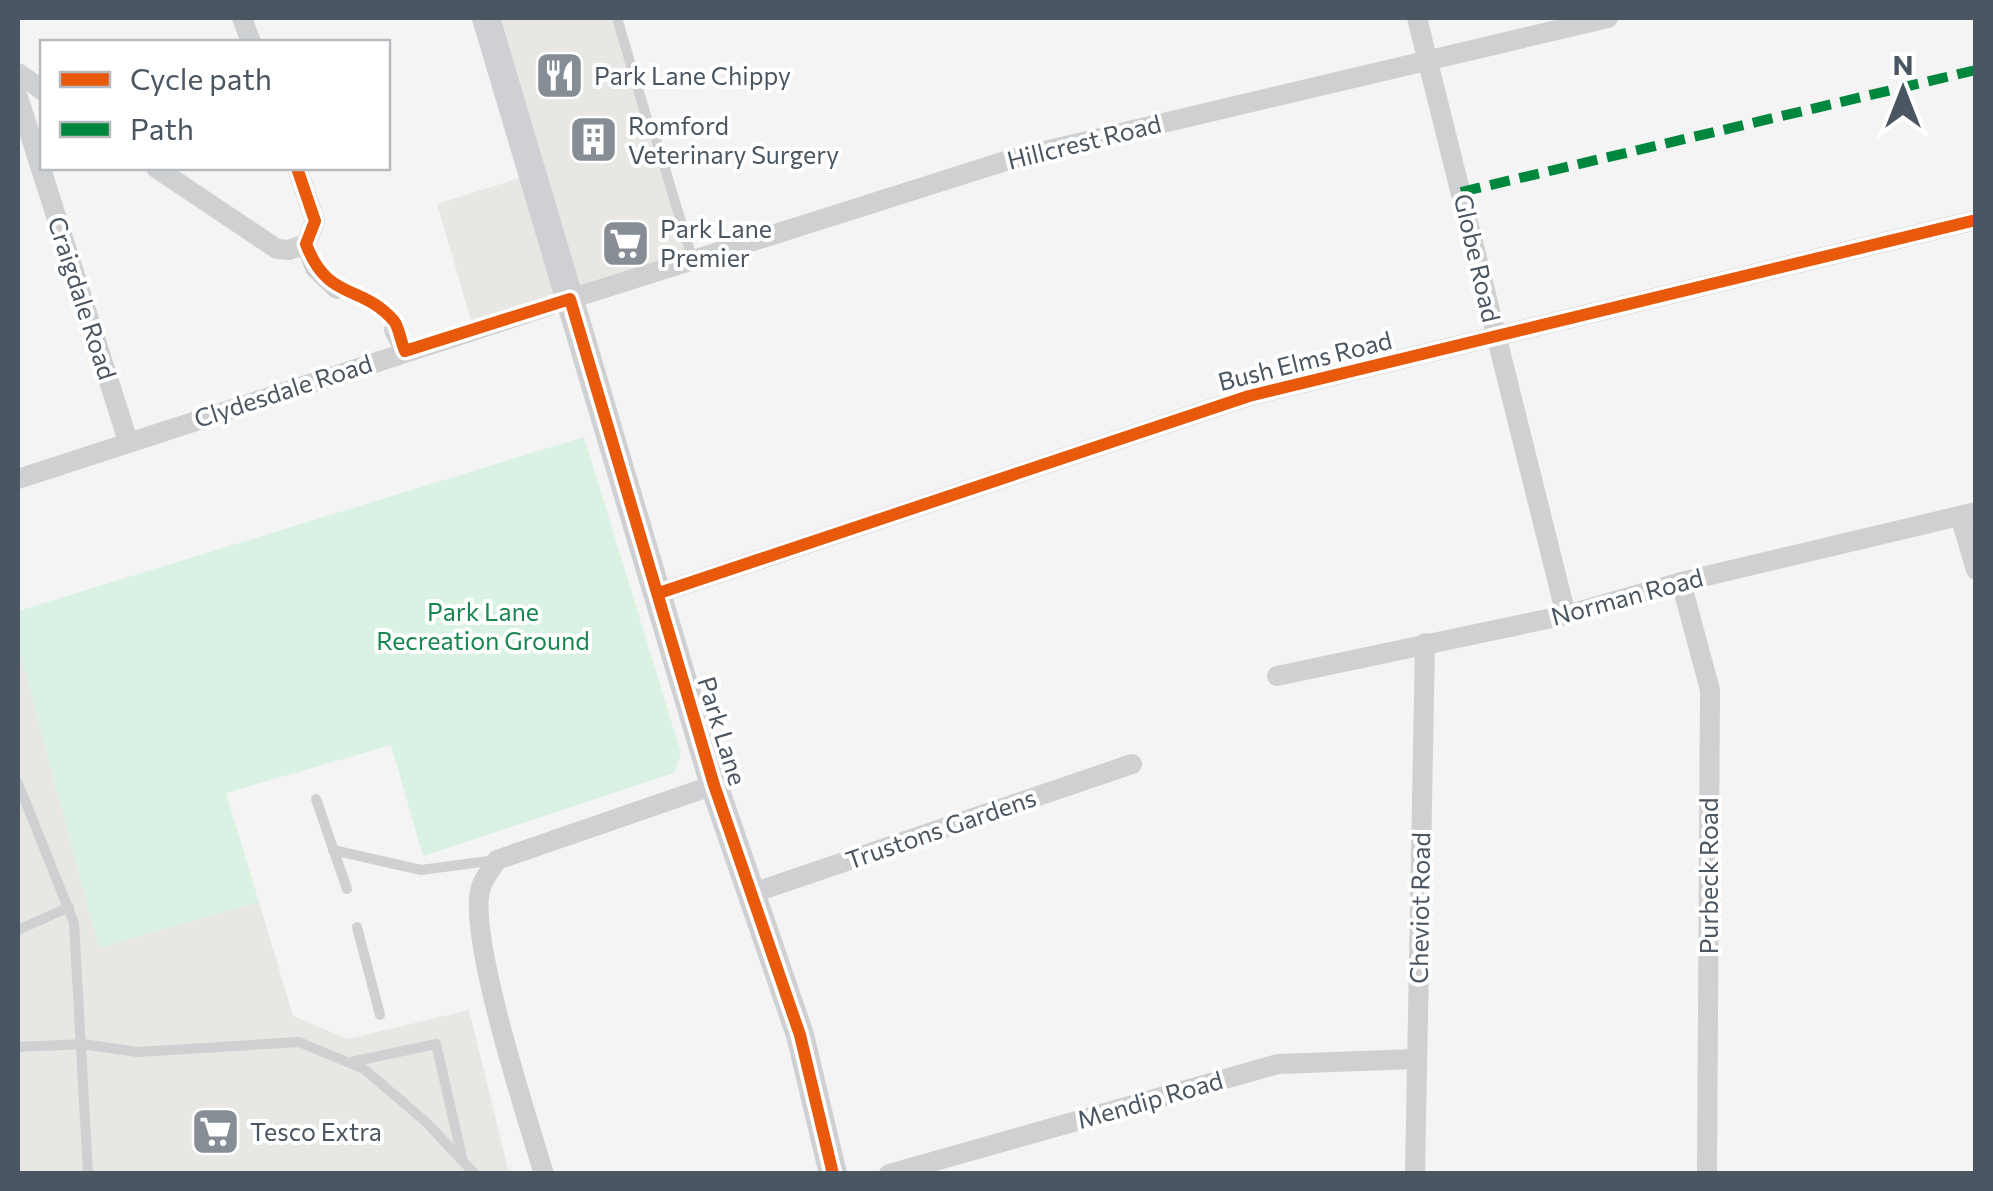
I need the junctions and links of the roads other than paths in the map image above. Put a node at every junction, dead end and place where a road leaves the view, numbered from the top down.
1 (486, 18) edge
2 (617, 18) edge
3 (1417, 18) edge
4 (1608, 18) edge
5 (1429, 58) junction
6 (18, 73) edge
7 (40, 89) edge
8 (18, 98) edge
9 (646, 119) dead end
10 (656, 138) dead end
11 (40, 167) edge
12 (41, 170) edge
13 (159, 170) edge
14 (297, 170) edge
15 (1976, 220) edge
16 (306, 244) junction
17 (693, 261) junction
18 (337, 289) dead end
19 (559, 303) junction
20 (394, 330) dead end
21 (1496, 337) junction
22 (405, 351) junction
23 (128, 442) junction
24 (18, 479) edge
25 (1968, 514) edge
26 (1976, 570) edge
27 (1681, 582) junction
28 (658, 593) junction
29 (1566, 615) junction
30 (1426, 643) junction
31 (1277, 676) dead end
32 (1132, 764) dead end
33 (18, 783) edge
34 (714, 785) junction
35 (316, 799) dead end
36 (333, 850) junction
37 (496, 860) junction
38 (347, 889) dead end
39 (750, 894) junction
40 (69, 907) junction
41 (357, 926) dead end
42 (18, 930) edge
43 (380, 1014) dead end
44 (82, 1044) junction
45 (18, 1047) edge
46 (1416, 1059) junction
47 (350, 1062) junction
48 (462, 1158) junction
49 (88, 1174) edge
50 (474, 1174) edge
51 (544, 1174) edge
52 (833, 1174) edge
53 (888, 1174) edge
54 (1415, 1174) edge
55 (1706, 1174) edge

1 - 19 street, Park Lane
2 - 9 lane
3 - 5 street, Globe Road
4 - 5 street, Hillcrest Road
5 - 17 street, Hillcrest Road
5 - 21 street, Globe Road
6 - 7 street
8 - 11 street, Craigdale Road
10 - 17 lane
12 - 23 street, Craigdale Road
13 - 16 street
14 - 16 street
15 - 21 street, Bush Elms Road
16 - 18 street
17 - 19 street, Hillcrest Road
19 - 22 street, Clydesdale Road
19 - 28 street, Park Lane
20 - 22 street
21 - 28 street, Bush Elms Road
21 - 29 street, Globe Road
22 - 23 street, Clydesdale Road
23 - 24 street, Clydesdale Road
25 - 26 street
25 - 27 street, Norman Road
27 - 29 street, Norman Road
27 - 55 street, Purbeck Road
28 - 34 street, Park Lane
29 - 30 street, Norman Road
30 - 31 street, Norman Road
30 - 46 street, Cheviot Road
32 - 39 street, Trustons Gardens
33 - 40 lane
34 - 37 street
34 - 39 street, Park Lane
35 - 36 lane
36 - 37 lane
36 - 38 lane
37 - 51 street
39 - 52 street, Park Lane
40 - 42 lane
40 - 44 lane
41 - 43 lane
44 - 45 lane
44 - 47 lane
44 - 49 lane
46 - 53 street, Mendip Road
46 - 54 street, Cheviot Road
47 - 48 lane
47 - 48 lane
48 - 50 lane

